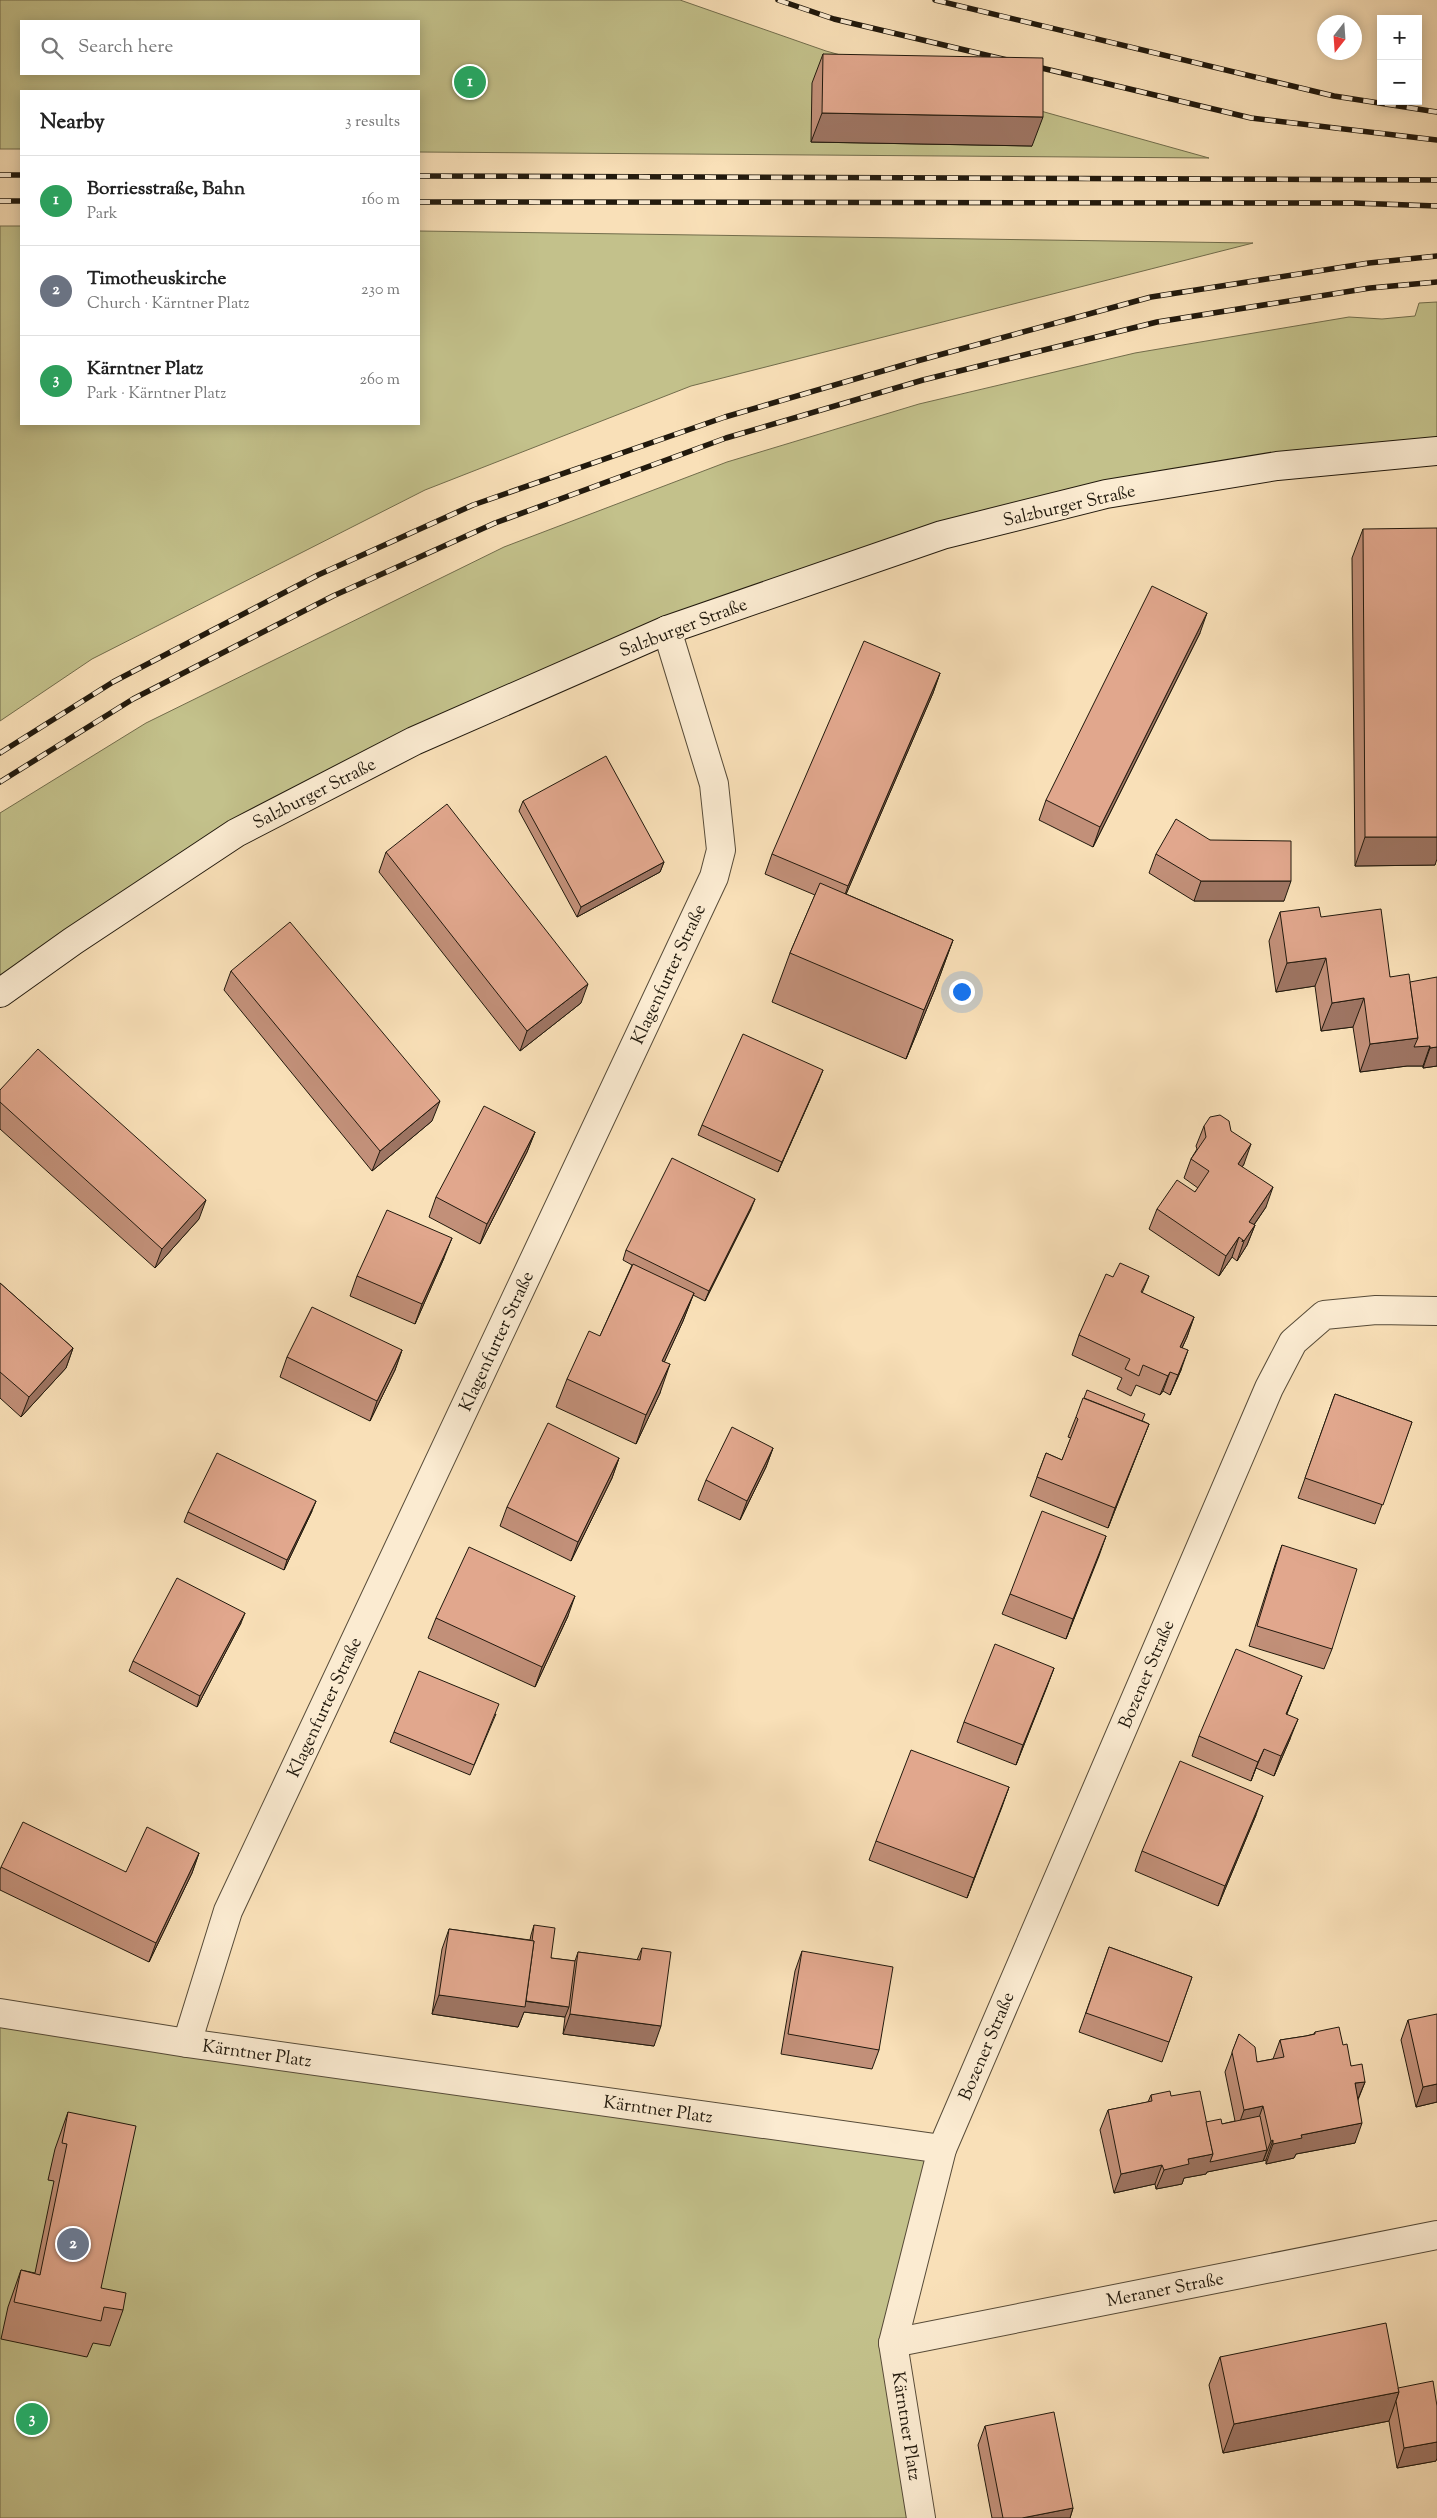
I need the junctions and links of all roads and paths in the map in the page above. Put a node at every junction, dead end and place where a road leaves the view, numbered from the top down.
1 (1437, 451) edge
2 (666, 630) junction
3 (0, 993) edge
4 (1437, 1311) edge
5 (0, 2013) edge
6 (187, 2043) junction
7 (942, 2149) junction
8 (1437, 2235) edge
9 (893, 2343) junction
10 (920, 2518) edge

1 - 2 street, Salzburger Straße
2 - 3 street, Salzburger Straße
2 - 6 street, Klagenfurter Straße
4 - 7 street, Bozener Straße
5 - 6 street, Kärntner Platz
6 - 7 street, Kärntner Platz
7 - 9 street, Kärntner Platz
8 - 9 street, Meraner Straße
9 - 10 street, Kärntner Platz

